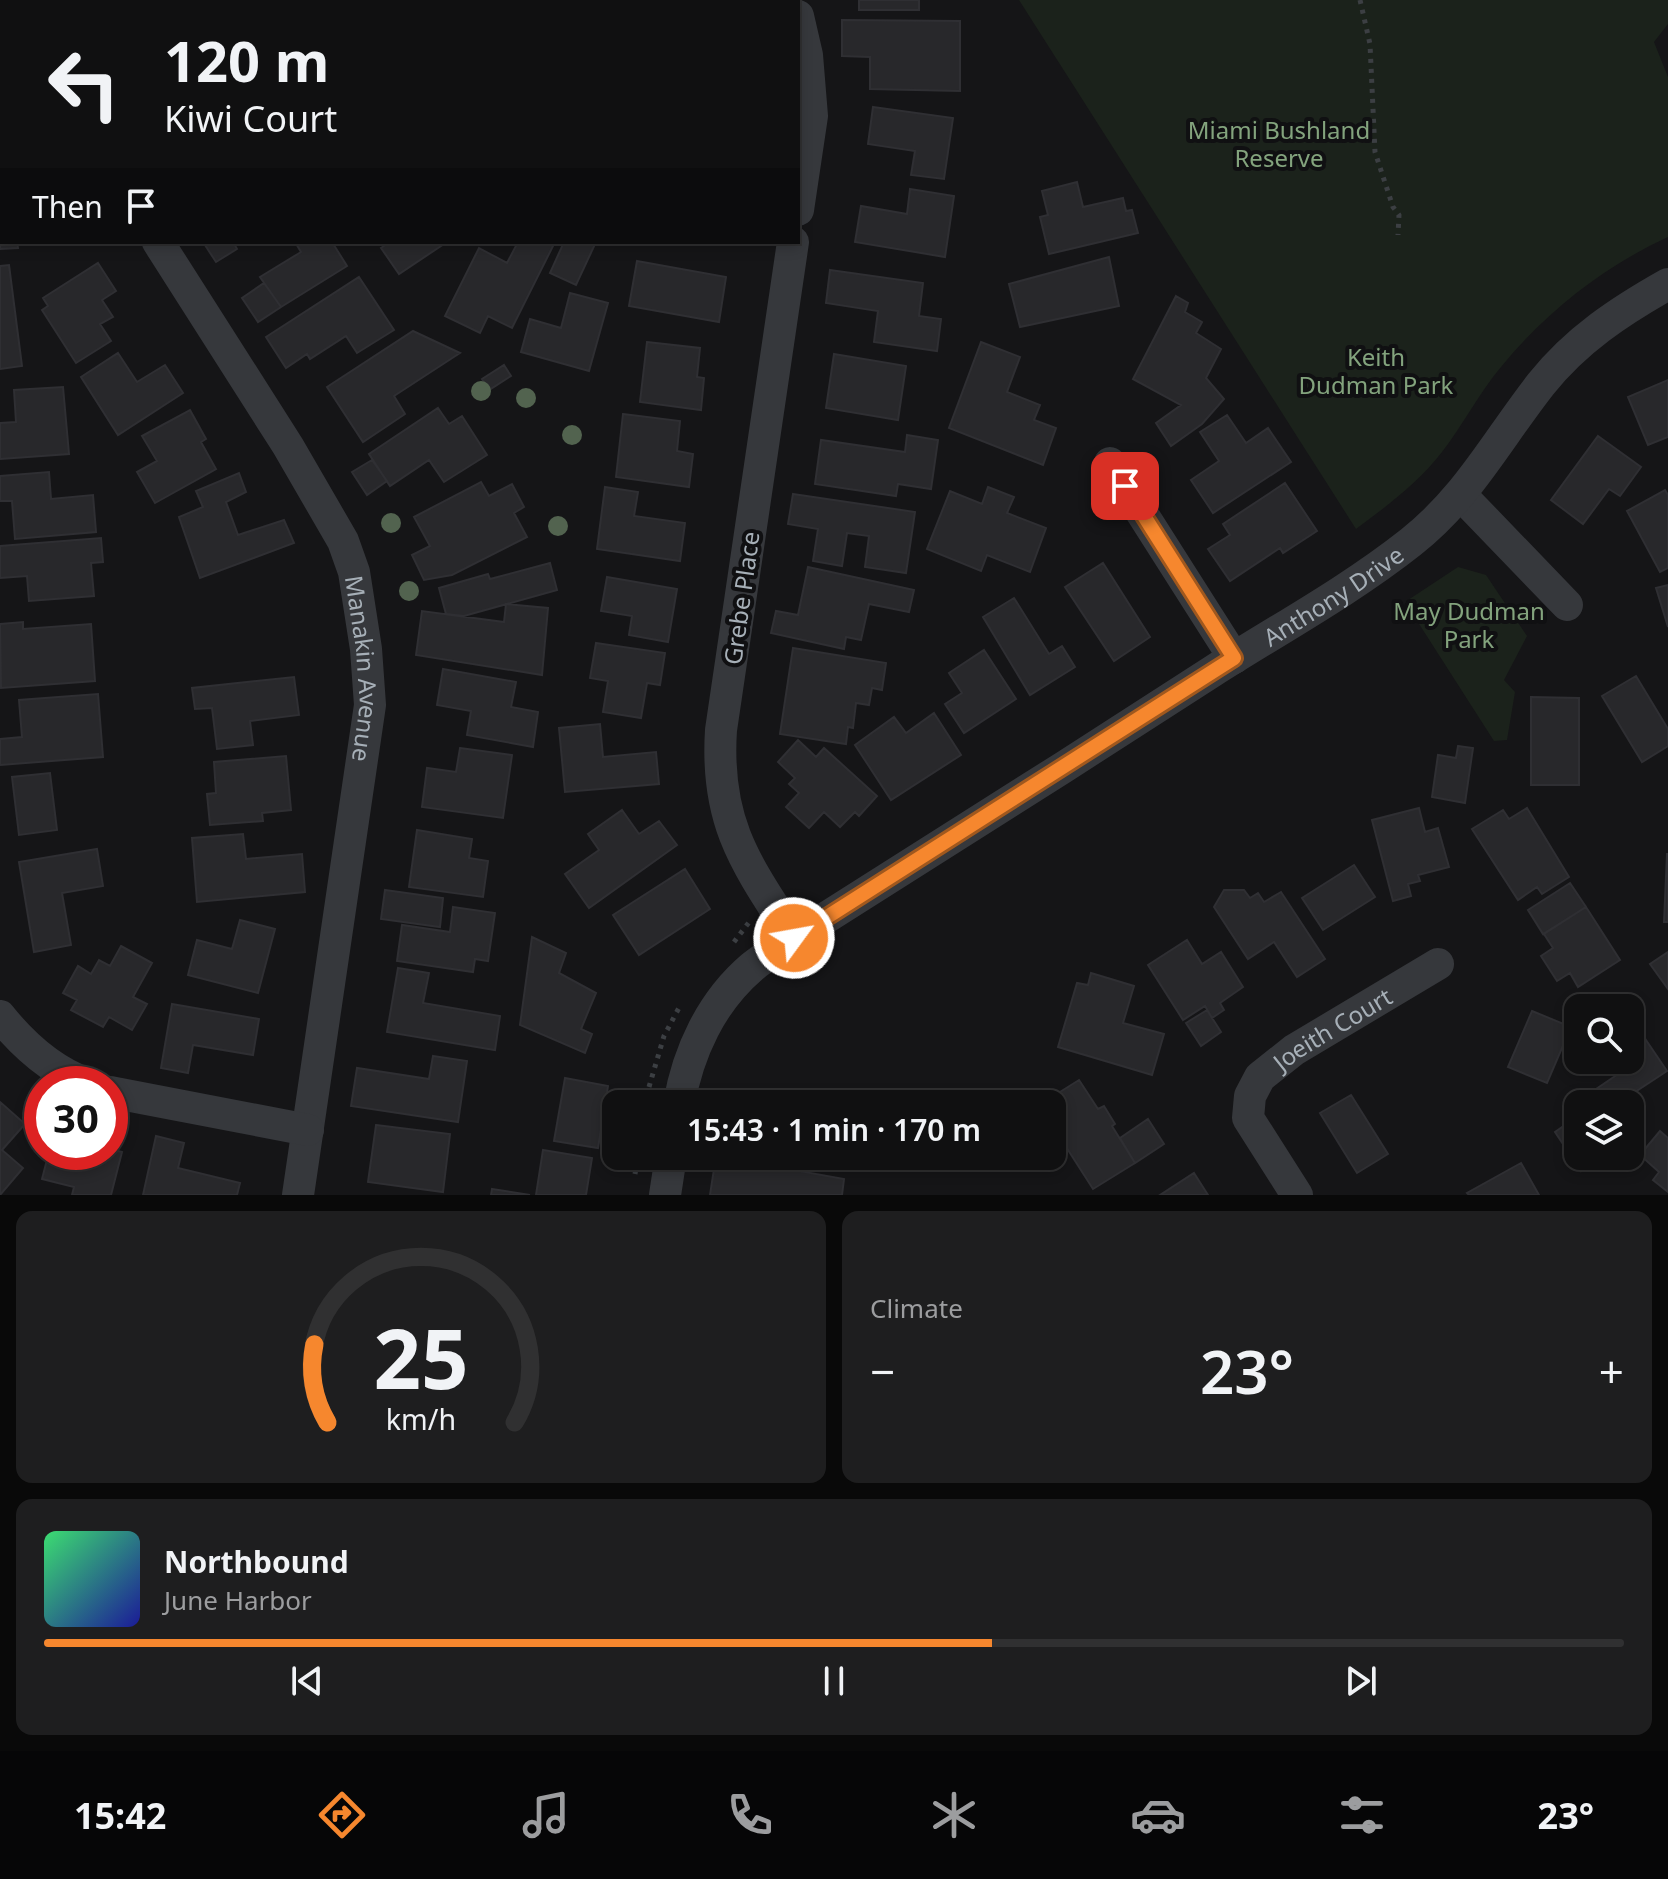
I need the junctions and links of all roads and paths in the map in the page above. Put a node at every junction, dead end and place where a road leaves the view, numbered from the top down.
1 (1360, 0) edge
2 (800, 25) edge
3 (800, 197) edge
4 (1398, 235) dead end
5 (159, 244) edge
6 (793, 244) edge
7 (1668, 284) edge
8 (1110, 463) dead end
9 (1461, 495) junction
10 (1567, 605) dead end
11 (1234, 658) junction
12 (794, 938) junction
13 (1438, 964) dead end
14 (0, 1016) edge
15 (53, 1066) edge
16 (682, 1090) edge
17 (128, 1095) edge
18 (308, 1130) junction
19 (669, 1170) edge
20 (298, 1195) edge
21 (665, 1195) edge
22 (1297, 1195) edge

1 - 4 path
2 - 3 street
5 - 18 street, Manakin Avenue
6 - 12 street, Grebe Place
7 - 9 street, Anthony Drive
8 - 11 street
9 - 10 street
9 - 11 street, Anthony Drive
11 - 12 street, Anthony Drive
12 - 16 street, Anthony Drive
13 - 22 street, Joeith Court
14 - 15 street
17 - 18 street
18 - 20 street, Manakin Avenue
19 - 21 street

